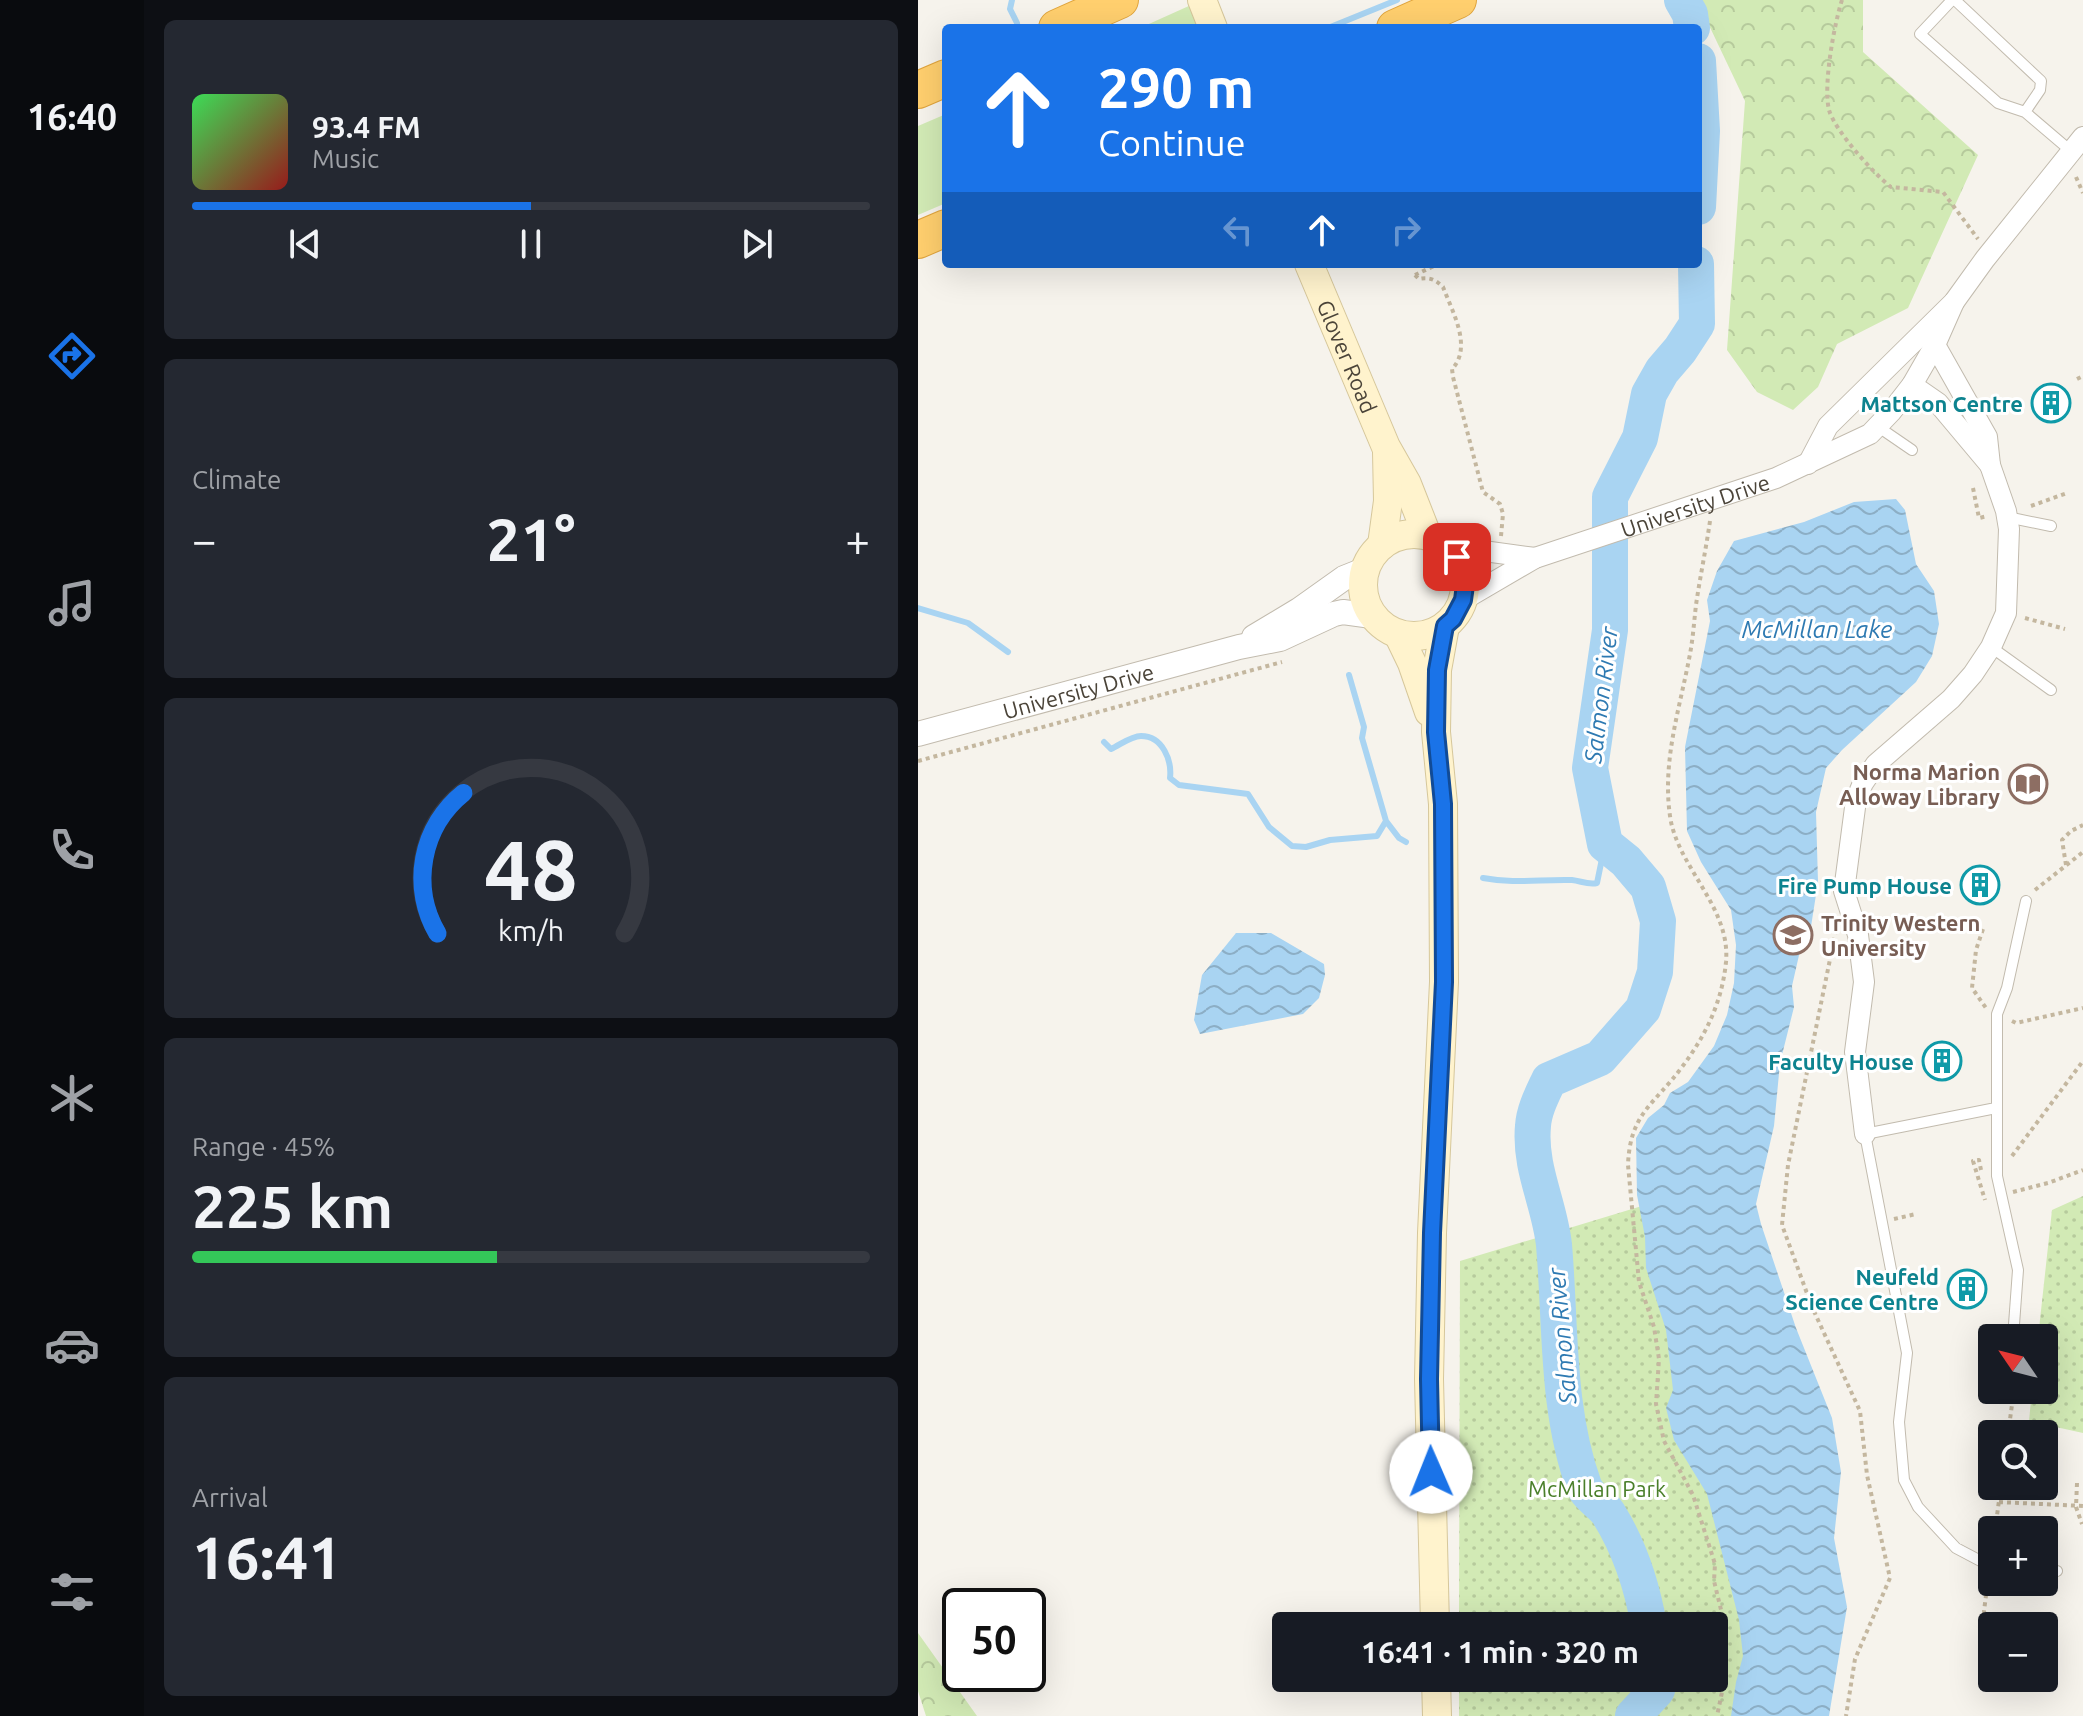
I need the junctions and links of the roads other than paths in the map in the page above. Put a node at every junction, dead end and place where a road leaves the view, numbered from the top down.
1 (1120, 0) edge
2 (1202, 0) edge
3 (1458, 0) edge
4 (1953, 0) edge
5 (1066, 24) edge
6 (1211, 24) edge
7 (1404, 24) edge
8 (942, 80) edge
9 (918, 90) edge
10 (2025, 112) junction
11 (2077, 144) edge
12 (942, 230) edge
13 (918, 240) edge
14 (1311, 268) edge
15 (1954, 302) junction
16 (1935, 345) junction
17 (1912, 385) junction
18 (1877, 426) junction
19 (1386, 447) junction
20 (1912, 450) dead end
21 (1808, 464) junction
22 (1990, 465) junction
23 (2007, 517) junction
24 (2051, 526) dead end
25 (1437, 541) junction
26 (1382, 545) junction
27 (1539, 557) junction
28 (1364, 570) junction
29 (1463, 600) junction
30 (1372, 616) junction
31 (1445, 626) junction
32 (1398, 634) junction
33 (1239, 647) junction
34 (1991, 647) junction
35 (2051, 690) dead end
36 (1436, 732) junction
37 (918, 734) edge
38 (2026, 901) road end
39 (1996, 1108) junction
40 (1865, 1134) junction
41 (2014, 1324) edge
42 (1978, 1560) edge
43 (1435, 1612) edge
44 (1436, 1692) edge
45 (1437, 1716) edge

1 - 5 highway
2 - 6 main road
3 - 7 highway
4 - 10 lane
4 - 10 lane
8 - 9 highway
10 - 11 lane
11 - 15 street, University Drive
12 - 13 highway
14 - 19 main road, Glover Road
15 - 16 street, University Drive
15 - 21 street, University Drive
16 - 17 street, University Drive
16 - 22 street
17 - 18 street, University Drive
17 - 22 street
18 - 20 lane
18 - 21 street, University Drive
19 - 25 main road, Glover Road
19 - 26 main road, Glover Road
21 - 27 street, University Drive
22 - 23 street
23 - 24 lane
23 - 34 street
25 - 26 main road
25 - 27 street, University Drive
25 - 29 main road
26 - 28 main road
27 - 29 street, University Drive
28 - 30 main road
28 - 33 street, University Drive
29 - 31 main road
30 - 32 main road
30 - 33 street, University Drive
31 - 32 main road
31 - 36 main road
32 - 36 main road
33 - 37 street, University Drive
34 - 35 lane
34 - 40 street
36 - 43 main road
38 - 39 lane
39 - 40 lane
39 - 41 lane
40 - 42 lane
44 - 45 main road

